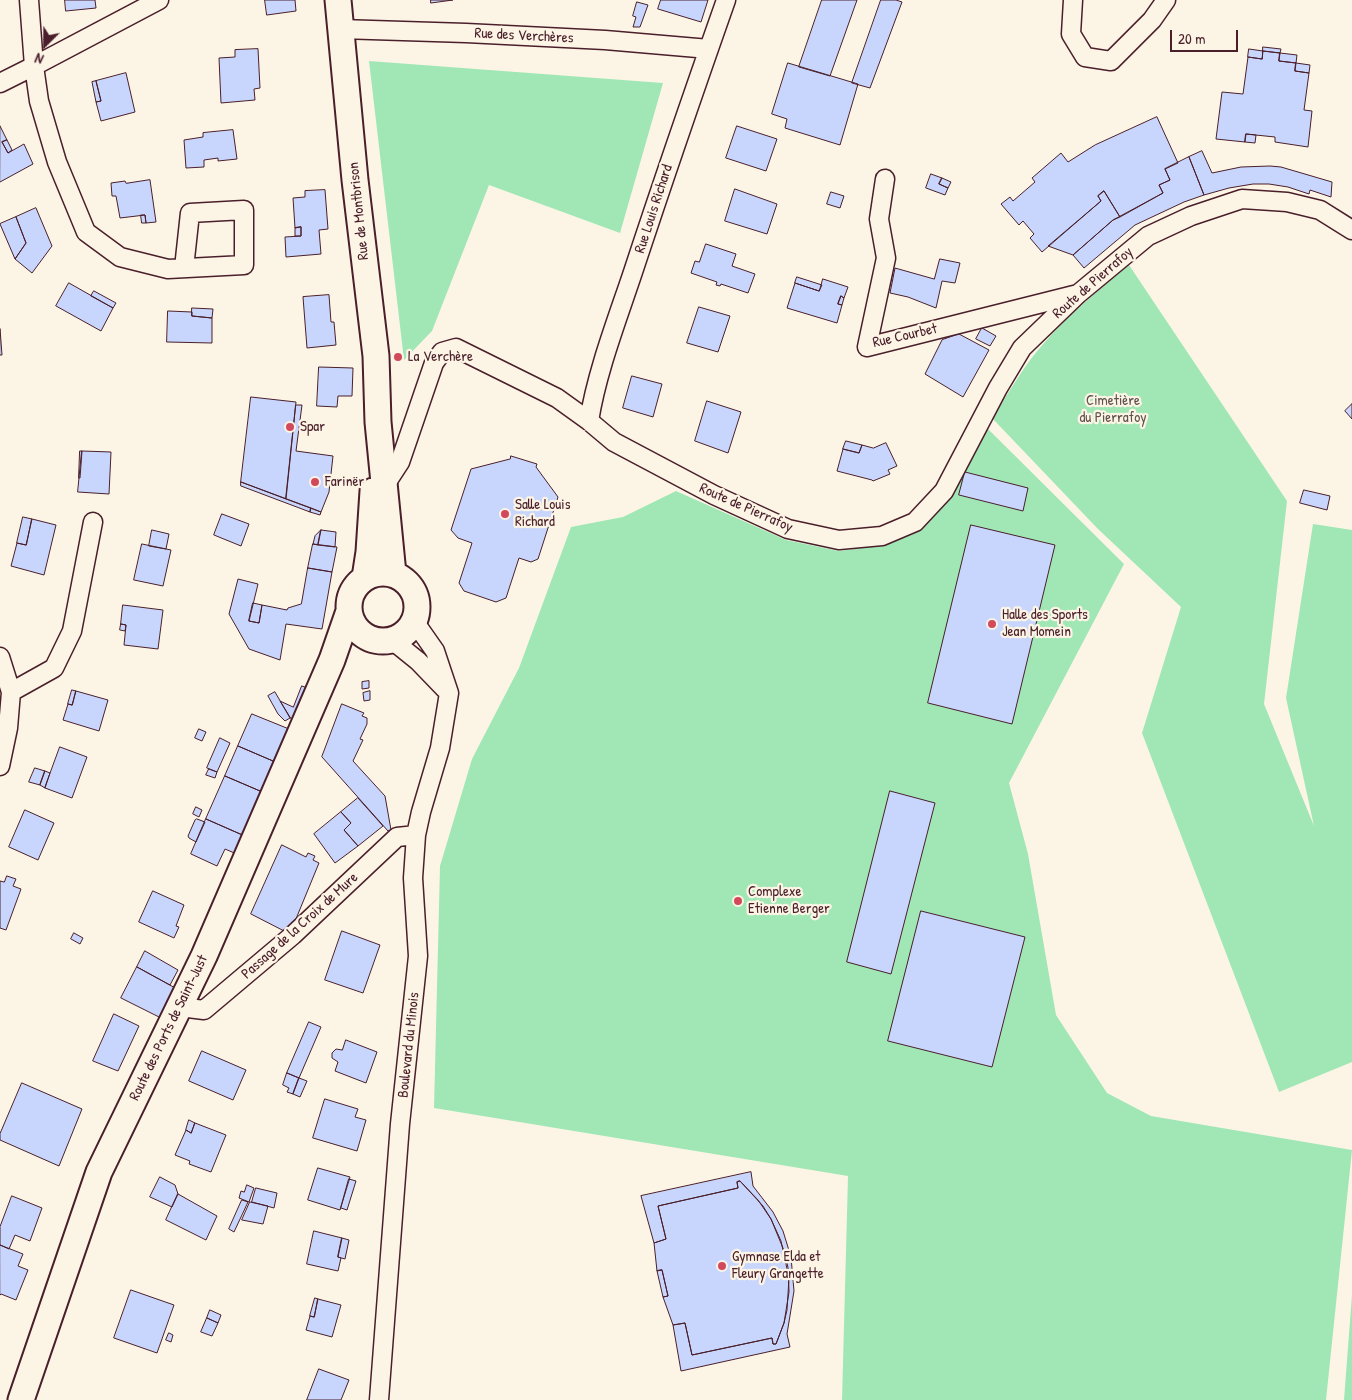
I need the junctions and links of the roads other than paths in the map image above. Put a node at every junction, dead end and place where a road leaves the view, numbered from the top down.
1 (30, 0) edge
2 (159, 0) edge
3 (338, 0) edge
4 (726, 0) edge
5 (1073, 0) edge
6 (1166, 0) edge
7 (340, 30) junction
8 (709, 49) junction
9 (34, 66) junction
10 (0, 83) edge
11 (885, 179) dead end
12 (1352, 230) edge
13 (184, 268) junction
14 (1078, 294) junction
15 (589, 421) junction
16 (378, 422) junction
17 (384, 485) junction
18 (93, 522) dead end
19 (393, 574) junction
20 (365, 578) junction
21 (349, 611) junction
22 (414, 621) junction
23 (384, 641) junction
24 (0, 657) edge
25 (332, 660) junction
26 (11, 692) junction
27 (448, 693) junction
28 (0, 766) edge
29 (416, 835) junction
30 (180, 1007) junction
31 (22, 1400) edge
32 (379, 1400) edge

1 - 9 street
2 - 9 street
3 - 7 main road, Rue de Montbrison
4 - 8 street, Rue Louis Richard
5 - 6 street
7 - 8 street, Rue des Verchères
7 - 16 main road, Rue de Montbrison
8 - 15 street, Rue Louis Richard
9 - 10 street
9 - 13 street
11 - 14 street, Rue Courbet
12 - 14 street, Route de Pierrafoy
13 - 13 street
14 - 15 street, Route de Pierrafoy
15 - 17 street, Route de Pierrafoy
16 - 17 main road, Rue de Montbrison
16 - 20 main road, Rue de Montbrison
17 - 19 main road, Rue de Montbrison
18 - 26 street
19 - 20 main road
19 - 22 main road
20 - 21 main road
21 - 23 main road
21 - 25 main road, Route des Ports de Saint-Just
22 - 23 main road
22 - 27 street, Boulevard du Minois
23 - 25 main road
23 - 27 street
24 - 26 street
25 - 30 main road, Route des Ports de Saint-Just
26 - 28 street
27 - 29 street, Boulevard du Minois
29 - 30 street, Passage de la Croix de Mure
29 - 32 street, Boulevard du Minois
30 - 31 main road, Route des Ports de Saint-Just

